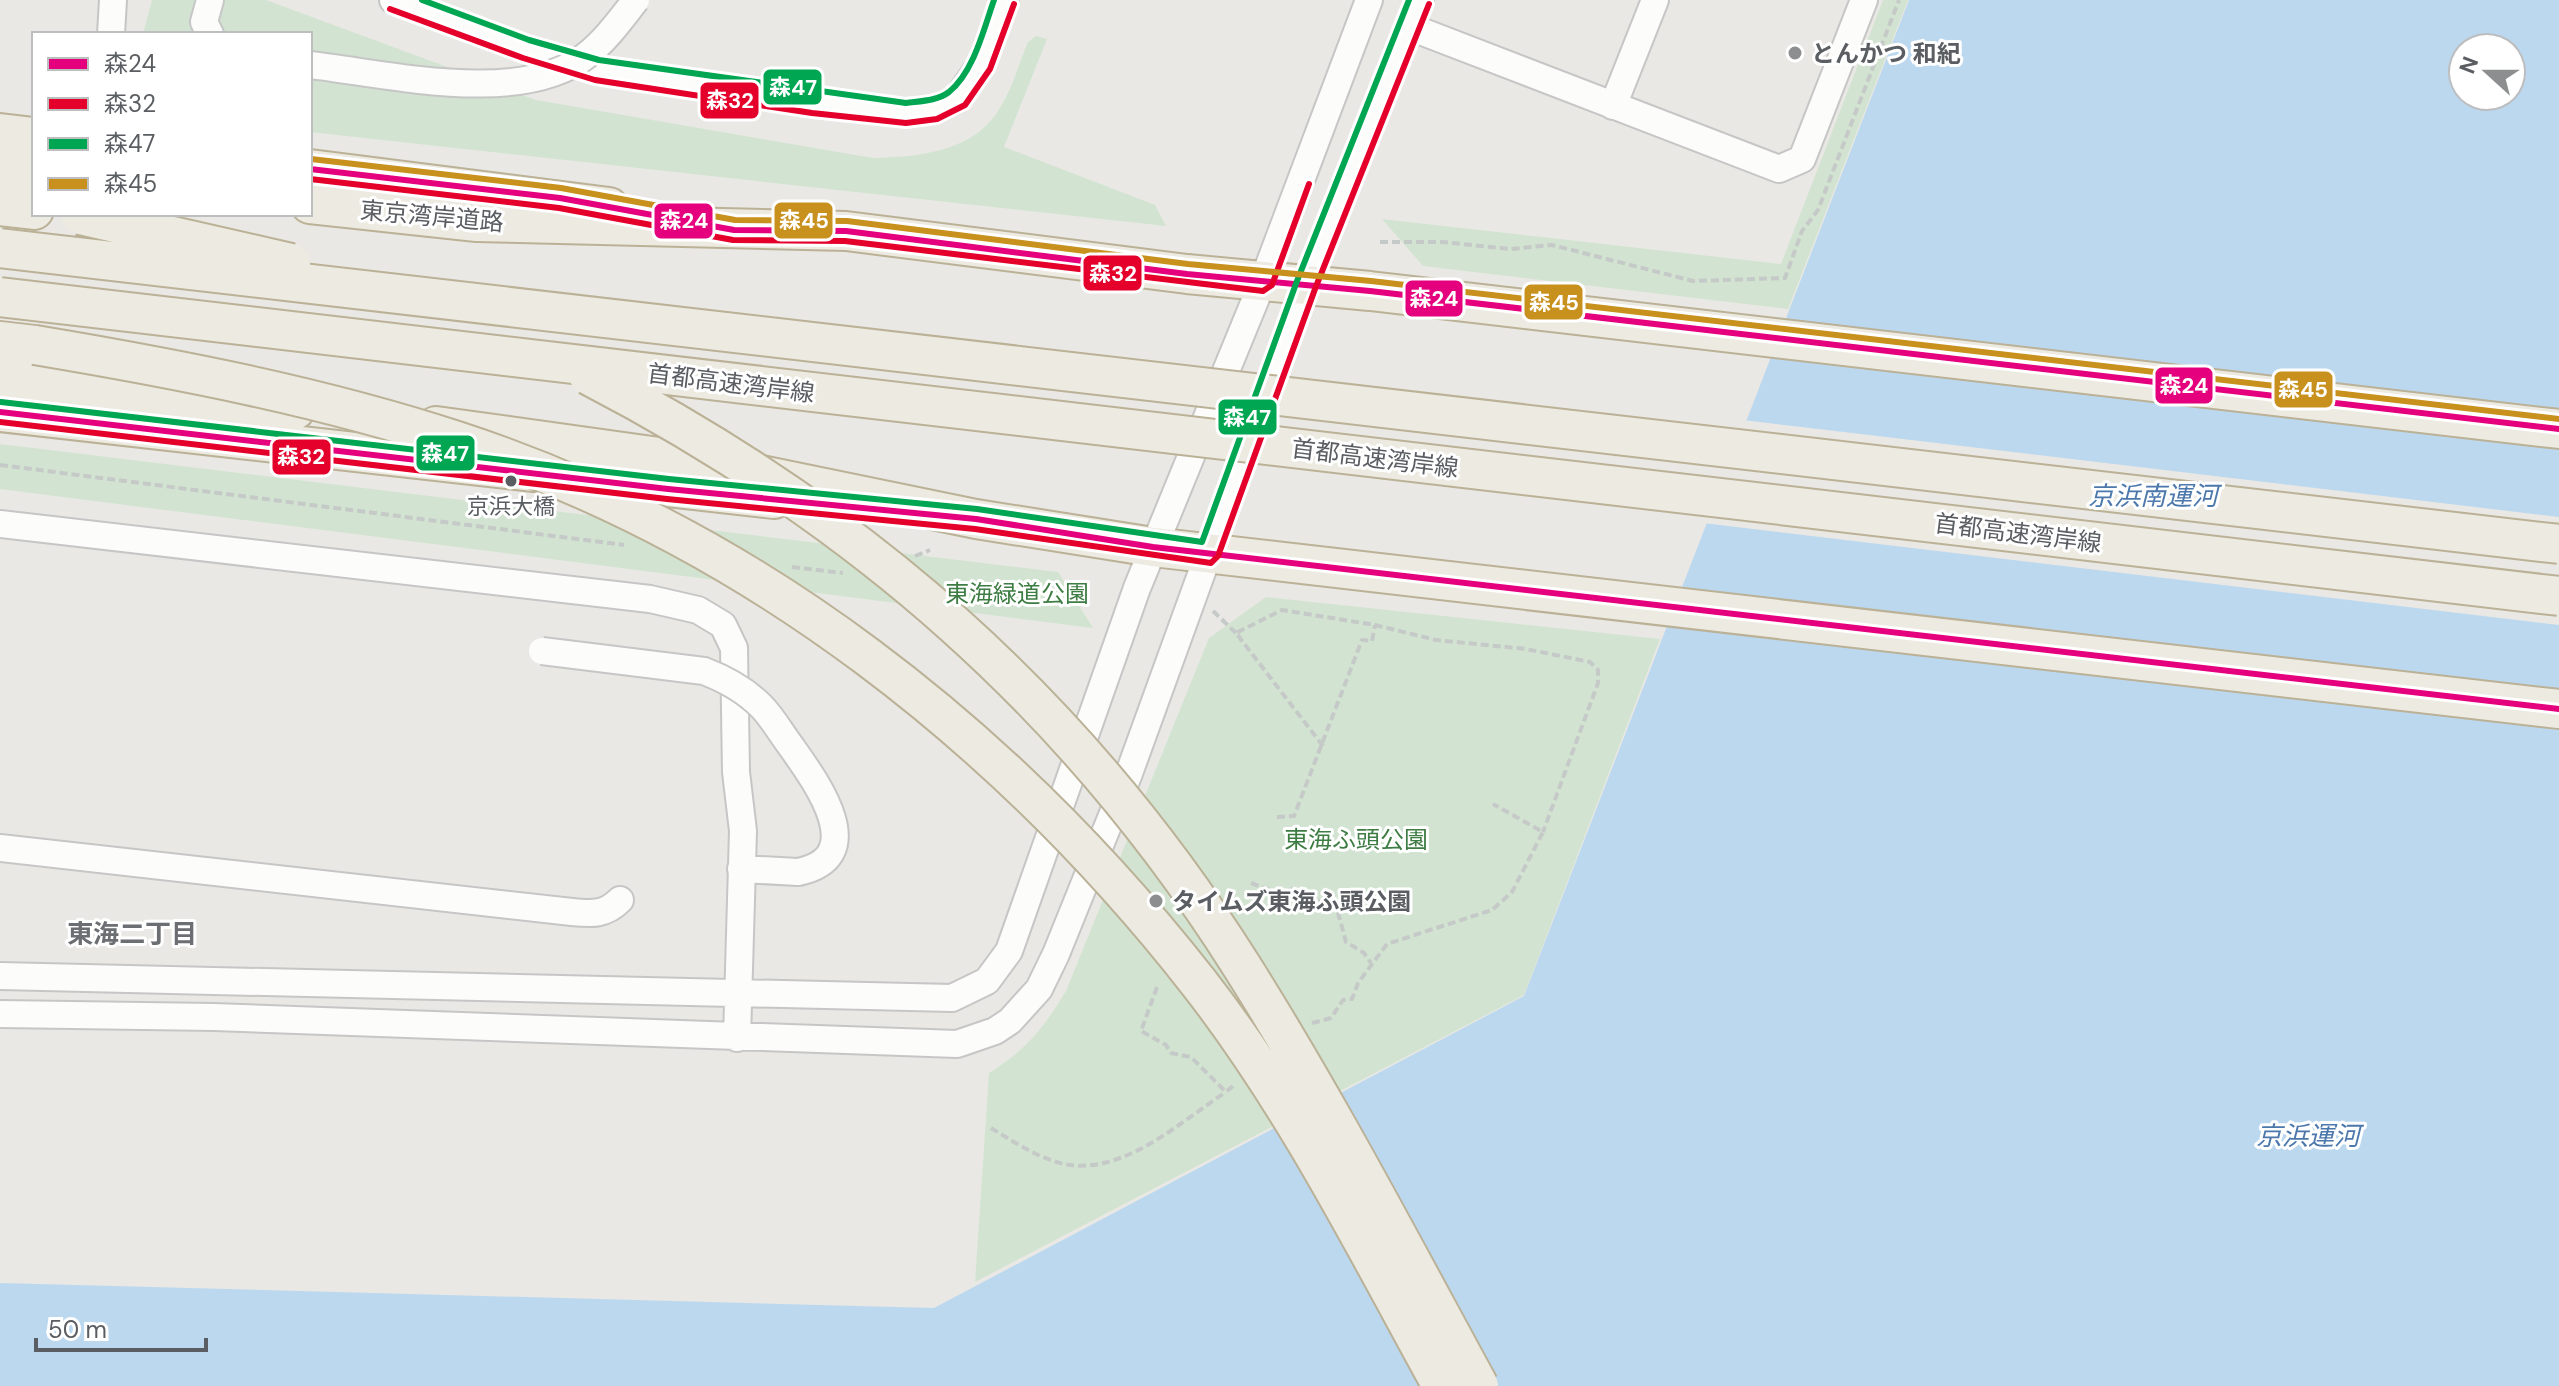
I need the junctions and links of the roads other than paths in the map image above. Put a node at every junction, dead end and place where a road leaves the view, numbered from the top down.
1 (210, 0) edge
2 (393, 0) edge
3 (636, 0) edge
4 (1005, 0) edge
5 (1369, 0) edge
6 (1420, 0) edge
7 (1655, 0) edge
8 (1864, 0) edge
9 (116, 1) edge
10 (1410, 27) junction
11 (111, 32) edge
12 (209, 32) edge
13 (312, 65) edge
14 (1613, 106) junction
15 (0, 133) edge
16 (32, 137) edge
17 (0, 168) edge
18 (312, 169) edge
19 (32, 172) edge
20 (312, 204) edge
21 (0, 206) edge
22 (32, 210) edge
23 (80, 216) edge
24 (734, 230) junction
25 (0, 248) edge
26 (1263, 281) junction
27 (1306, 285) junction
28 (0, 297) edge
29 (0, 341) edge
30 (0, 377) edge
31 (0, 412) edge
32 (2559, 429) edge
33 (976, 519) junction
34 (0, 524) edge
35 (2559, 544) edge
36 (1153, 547) junction
37 (1209, 553) junction
38 (2559, 596) edge
39 (542, 651) dead end
40 (2559, 709) edge
41 (0, 848) edge
42 (741, 869) junction
43 (620, 900) dead end
44 (0, 976) edge
45 (738, 996) junction
46 (0, 1014) edge
47 (737, 1038) junction
48 (1442, 1386) edge
49 (1479, 1386) edge

1 - 12 street
2 - 4 street
3 - 13 street, bridge
5 - 26 street
6 - 10 street
7 - 14 street
8 - 14 street
9 - 11 street
10 - 14 street
10 - 27 street
15 - 16 highway
17 - 19 highway
18 - 24 highway
20 - 24 highway, 東京湾岸道路
21 - 22 highway
23 - 49 highway, bridge
24 - 26 highway, 東京湾岸道路
25 - 35 highway, 首都高速湾岸線, bridge
26 - 27 highway, 東京湾岸道路
26 - 36 street
27 - 32 highway, 東京湾岸道路
27 - 37 street
28 - 38 highway, 首都高速湾岸線, bridge
29 - 48 highway, bridge
30 - 33 highway
31 - 33 highway
33 - 36 highway
34 - 42 street
36 - 37 highway
36 - 45 street
37 - 40 highway
37 - 47 street
39 - 42 street, bridge
41 - 43 street
42 - 45 street
44 - 45 street
45 - 47 street
46 - 47 street

